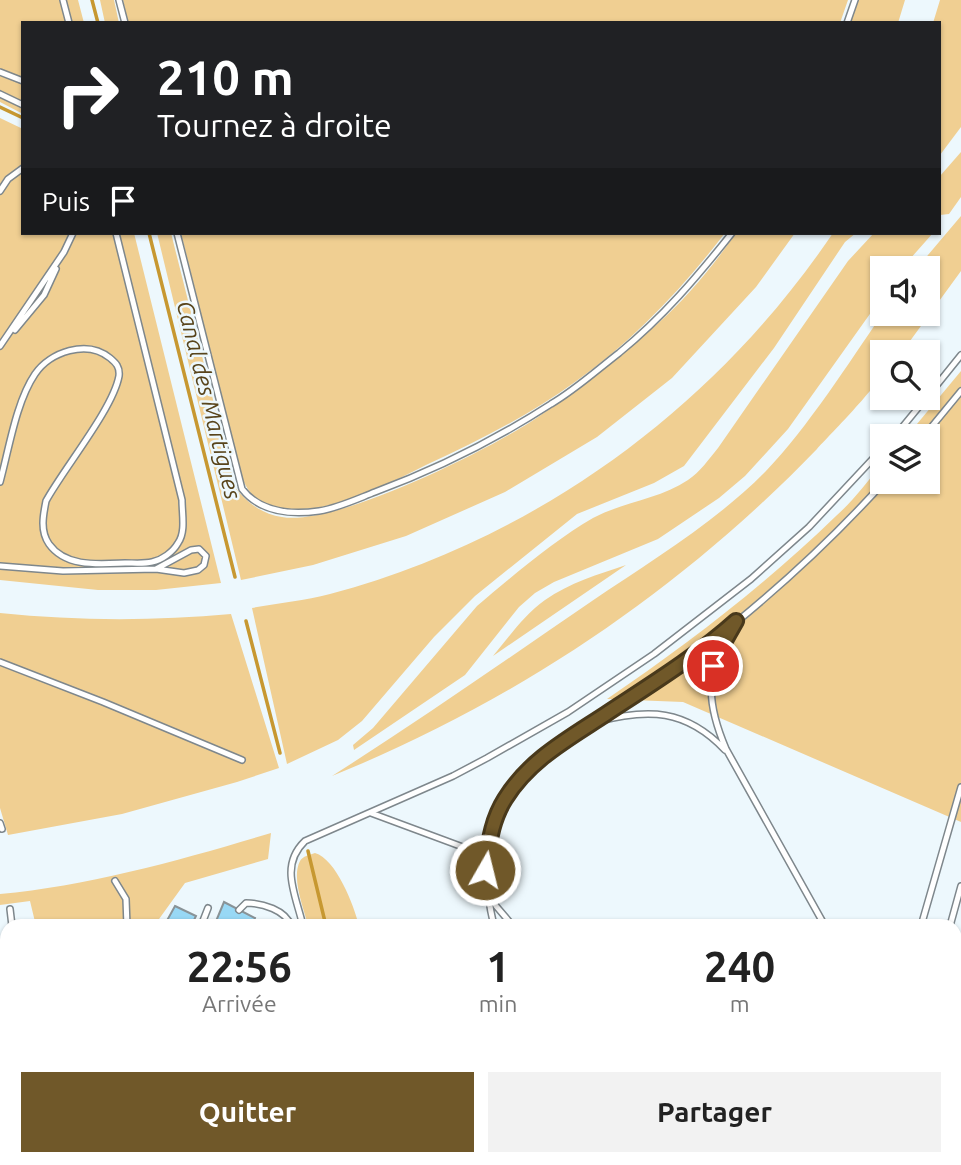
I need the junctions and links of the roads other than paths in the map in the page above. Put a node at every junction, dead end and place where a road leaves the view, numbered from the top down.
1 (63, 0) edge
2 (119, 0) edge
3 (855, 0) edge
4 (68, 21) edge
5 (124, 21) edge
6 (847, 21) edge
7 (0, 72) edge
8 (21, 80) edge
9 (0, 94) edge
10 (21, 103) edge
11 (21, 169) edge
12 (0, 191) edge
13 (73, 235) edge
14 (116, 235) edge
15 (178, 235) edge
16 (730, 235) edge
17 (0, 346) edge
18 (961, 355) edge
19 (940, 381) edge
20 (961, 391) edge
21 (916, 410) edge
22 (905, 424) edge
23 (934, 424) edge
24 (870, 461) edge
25 (0, 482) edge
26 (873, 494) edge
27 (0, 566) edge
28 (156, 569) junction
29 (736, 621) junction
30 (0, 662) edge
31 (591, 724) junction
32 (729, 755) junction
33 (242, 760) dead end
34 (961, 787) edge
35 (371, 813) junction
36 (487, 856) junction
37 (115, 881) dead end
38 (485, 886) junction
39 (961, 886) edge
40 (208, 908) dead end
41 (10, 909) dead end
42 (239, 910) dead end
43 (11, 919) edge
44 (127, 919) edge
45 (204, 919) edge
46 (288, 919) edge
47 (301, 919) edge
48 (492, 919) edge
49 (507, 919) edge
50 (821, 919) edge
51 (923, 919) edge
52 (952, 919) edge

1 - 4 lane
2 - 5 lane
3 - 6 lane
7 - 8 lane
9 - 10 lane
11 - 12 lane
13 - 17 lane
14 - 25 lane
15 - 16 lane
18 - 19 lane
20 - 23 lane
21 - 22 lane
24 - 35 lane
26 - 29 lane
27 - 28 lane
28 - 28 lane
29 - 31 lane
29 - 32 lane
30 - 33 lane
31 - 32 lane
31 - 36 lane
32 - 50 lane
34 - 51 lane
35 - 36 lane
35 - 47 lane
36 - 38 lane
37 - 44 lane
38 - 48 lane
38 - 49 lane
39 - 52 lane
40 - 45 lane
41 - 43 lane
42 - 46 lane

